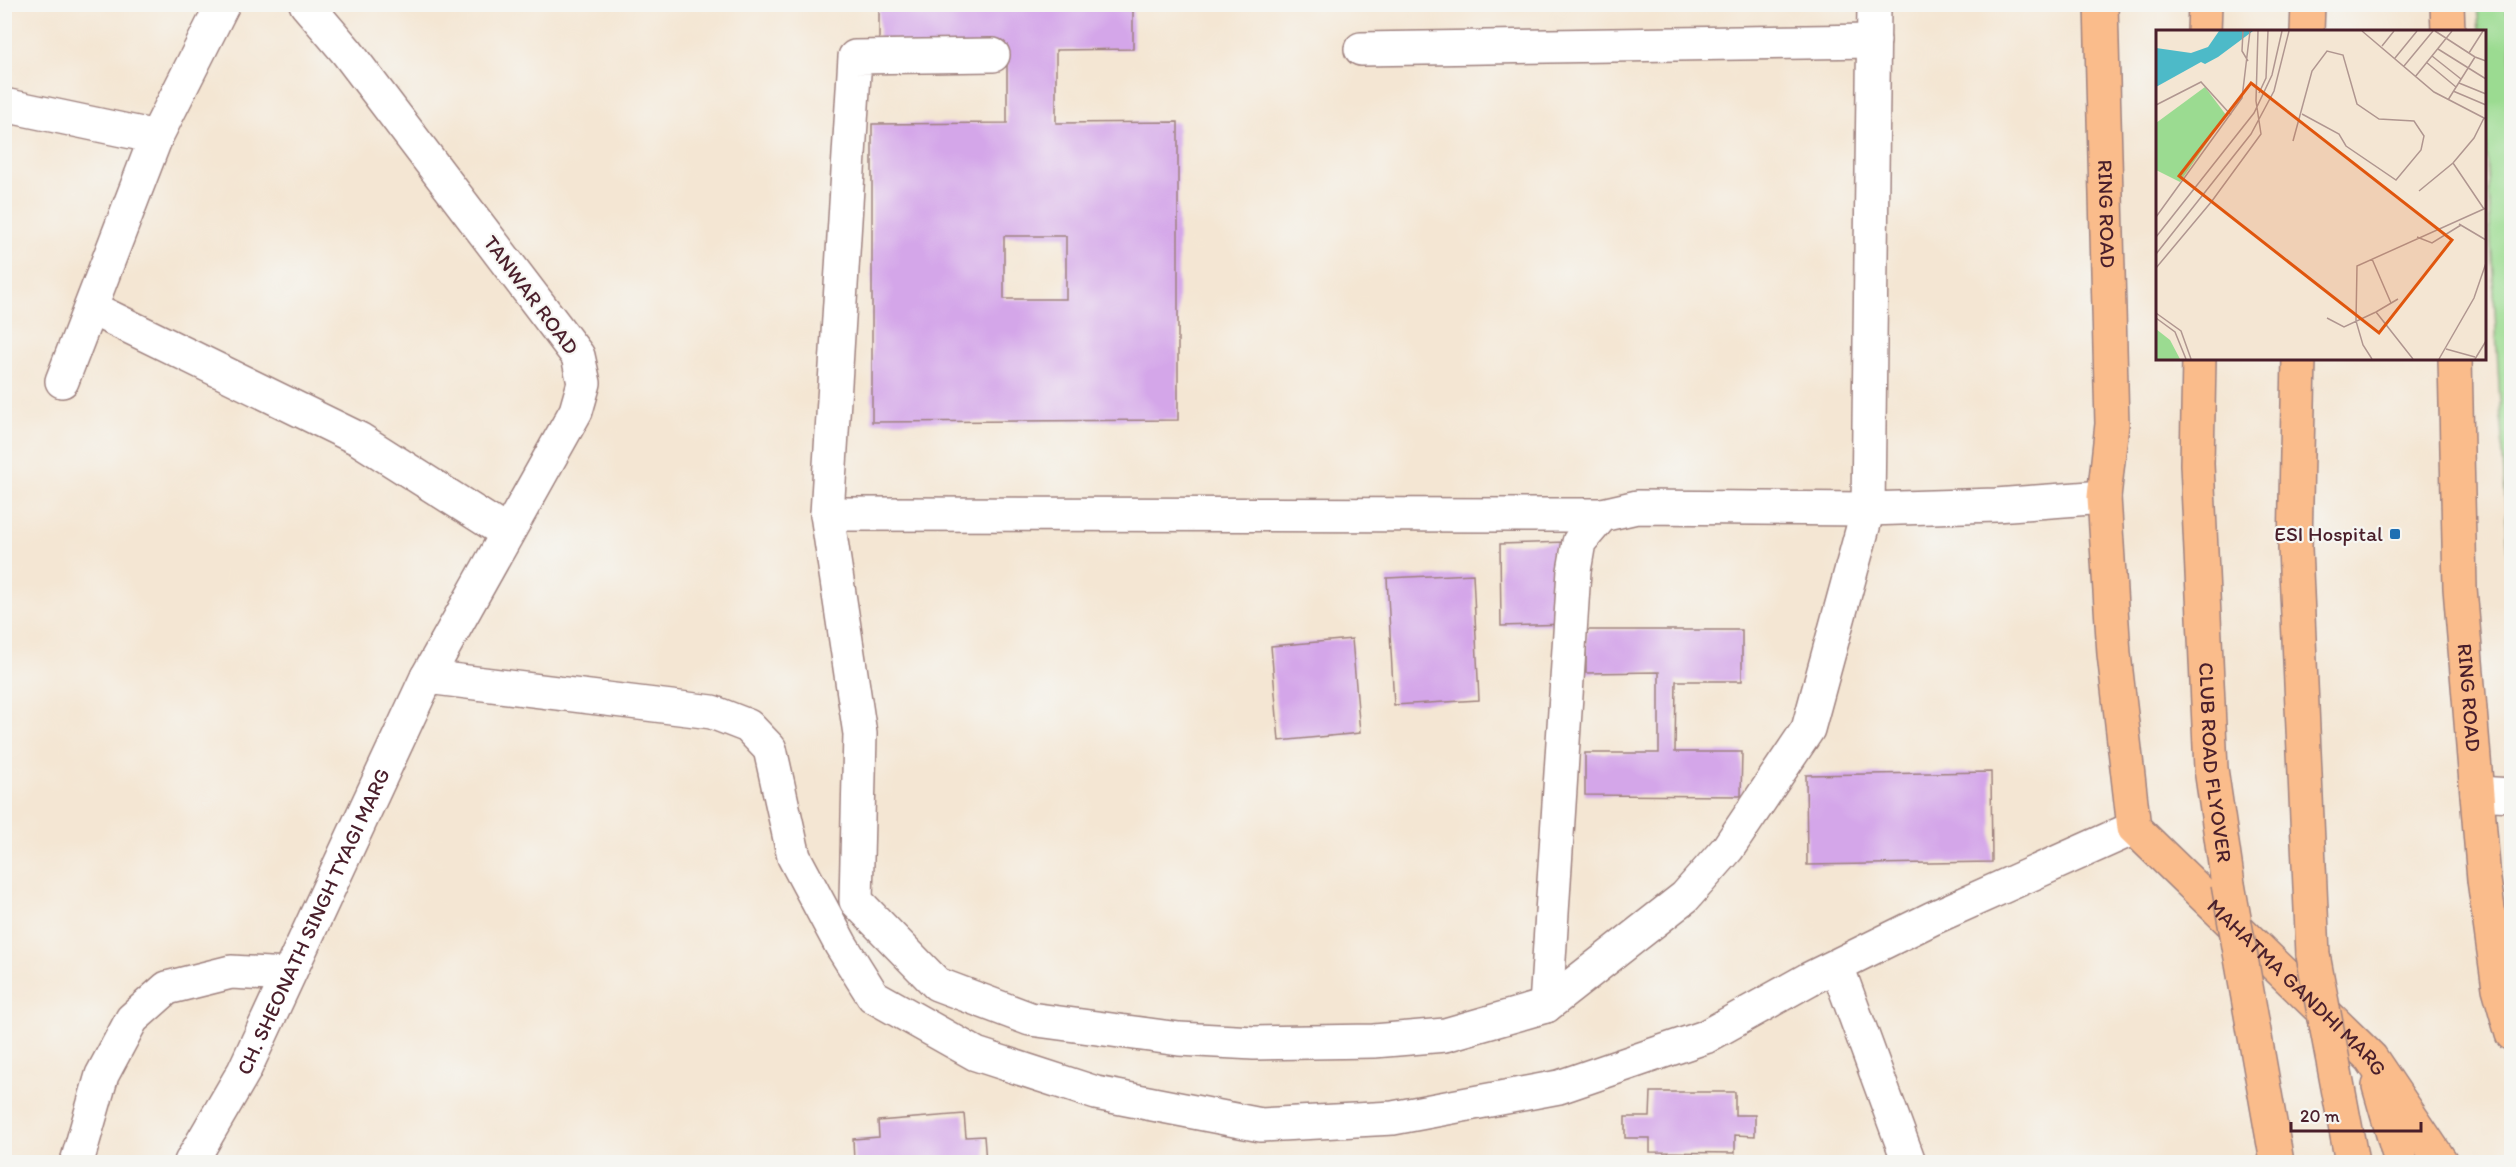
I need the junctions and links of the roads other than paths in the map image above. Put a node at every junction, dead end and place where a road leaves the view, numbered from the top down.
1 (223, 4) edge
2 (306, 4) edge
3 (1874, 4) edge
4 (2101, 4) edge
5 (2205, 4) edge
6 (2308, 4) edge
7 (2447, 4) edge
8 (2204, 30) edge
9 (2307, 30) edge
10 (2448, 30) edge
11 (1874, 41) junction
12 (1361, 49) dead end
13 (993, 55) dead end
14 (4, 105) edge
15 (156, 137) junction
16 (91, 308) junction
17 (2199, 360) edge
18 (2300, 360) edge
19 (2455, 360) edge
20 (62, 381) dead end
21 (2104, 497) junction
22 (1868, 509) junction
23 (827, 514) junction
24 (1602, 515) junction
25 (507, 533) junction
26 (426, 677) junction
27 (2477, 793) junction
28 (2511, 795) edge
29 (2134, 828) junction
30 (1837, 966) junction
31 (288, 975) junction
32 (1546, 1005) junction
33 (2511, 1034) edge
34 (2371, 1058) junction
35 (77, 1162) edge
36 (191, 1162) edge
37 (1909, 1162) edge
38 (2277, 1162) edge
39 (2352, 1162) edge
40 (2401, 1162) edge
41 (2441, 1162) edge

1 - 15 street
2 - 25 street, TANWAR ROAD
3 - 11 street
4 - 21 main road, RING ROAD
5 - 8 main road
6 - 9 main road
7 - 10 main road
11 - 12 street
11 - 22 street
13 - 23 street
14 - 15 street
15 - 16 street
16 - 20 street
16 - 25 street
17 - 38 main road, CLUB ROAD FLYOVER, bridge
18 - 39 main road, bridge
19 - 27 main road, RING ROAD
21 - 22 street
21 - 29 main road, RING ROAD
22 - 24 street
22 - 32 street
23 - 24 street
23 - 32 street
24 - 32 street
25 - 26 street, TANWAR ROAD
26 - 30 street
26 - 31 street, CH. SHEONATH SINGH TYAGI MARG
27 - 28 street
27 - 33 main road, RING ROAD
29 - 30 street
29 - 34 main road, MAHATMA GANDHI MARG
30 - 37 street
31 - 35 street
31 - 36 street, CH. SHEONATH SINGH TYAGI MARG
34 - 40 main road
34 - 41 main road, MAHATMA GANDHI MARG

